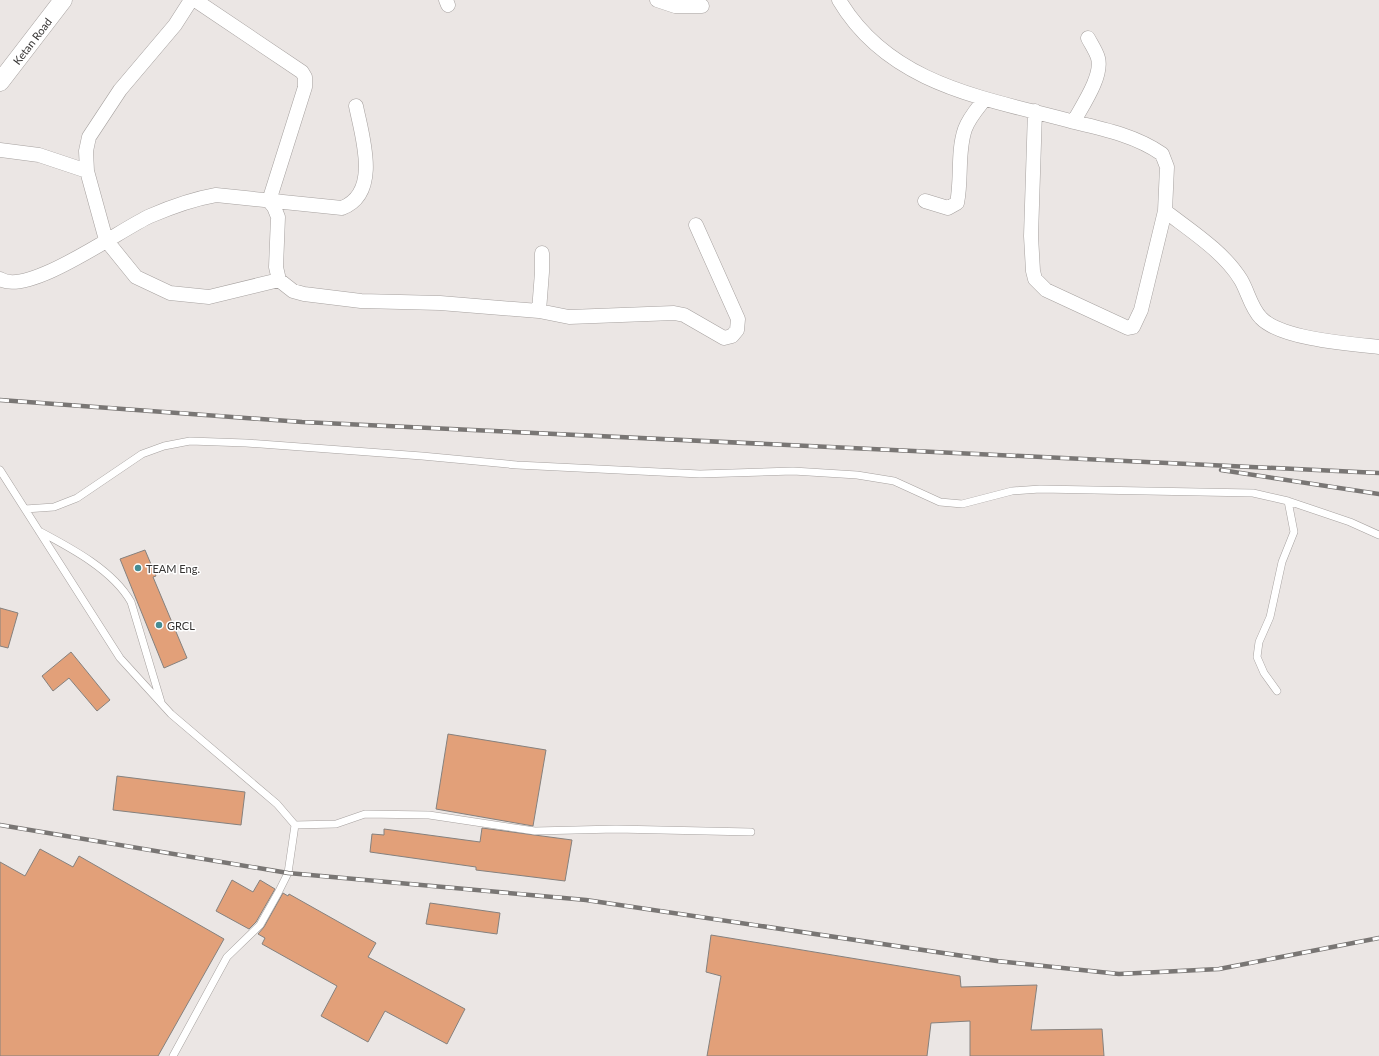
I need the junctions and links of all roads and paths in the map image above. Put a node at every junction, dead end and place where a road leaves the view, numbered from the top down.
1 (63, 0) edge
2 (191, 0) edge
3 (194, 0) edge
4 (657, 0) edge
5 (839, 0) edge
6 (702, 6) dead end
7 (1088, 38) dead end
8 (0, 82) edge
9 (984, 100) junction
10 (356, 106) dead end
11 (1035, 111) junction
12 (1074, 122) junction
13 (0, 150) edge
14 (86, 171) junction
15 (270, 201) junction
16 (925, 201) dead end
17 (1164, 211) junction
18 (696, 225) dead end
19 (106, 240) junction
20 (542, 253) dead end
21 (0, 279) edge
22 (280, 280) junction
23 (539, 311) junction
24 (1379, 347) edge
25 (0, 470) edge
26 (1288, 501) junction
27 (25, 509) junction
28 (37, 530) junction
29 (1379, 535) edge
30 (1277, 691) dead end
31 (161, 703) junction
32 (295, 825) junction
33 (751, 832) dead end
34 (173, 1056) edge

1 - 8 street, Ketan Road
2 - 14 street
3 - 15 street
4 - 6 street
5 - 9 street
7 - 12 street
9 - 11 street
9 - 16 street
10 - 15 street
11 - 12 street
11 - 17 street
12 - 17 street
13 - 14 street
14 - 19 street
15 - 19 street
15 - 22 street
17 - 24 street
18 - 23 street
19 - 21 street
19 - 22 street
20 - 23 street
22 - 23 street
25 - 27 lane
26 - 27 lane
26 - 29 lane
26 - 30 lane
27 - 28 lane
28 - 31 lane
28 - 31 lane
31 - 32 lane
32 - 33 lane
32 - 34 lane

